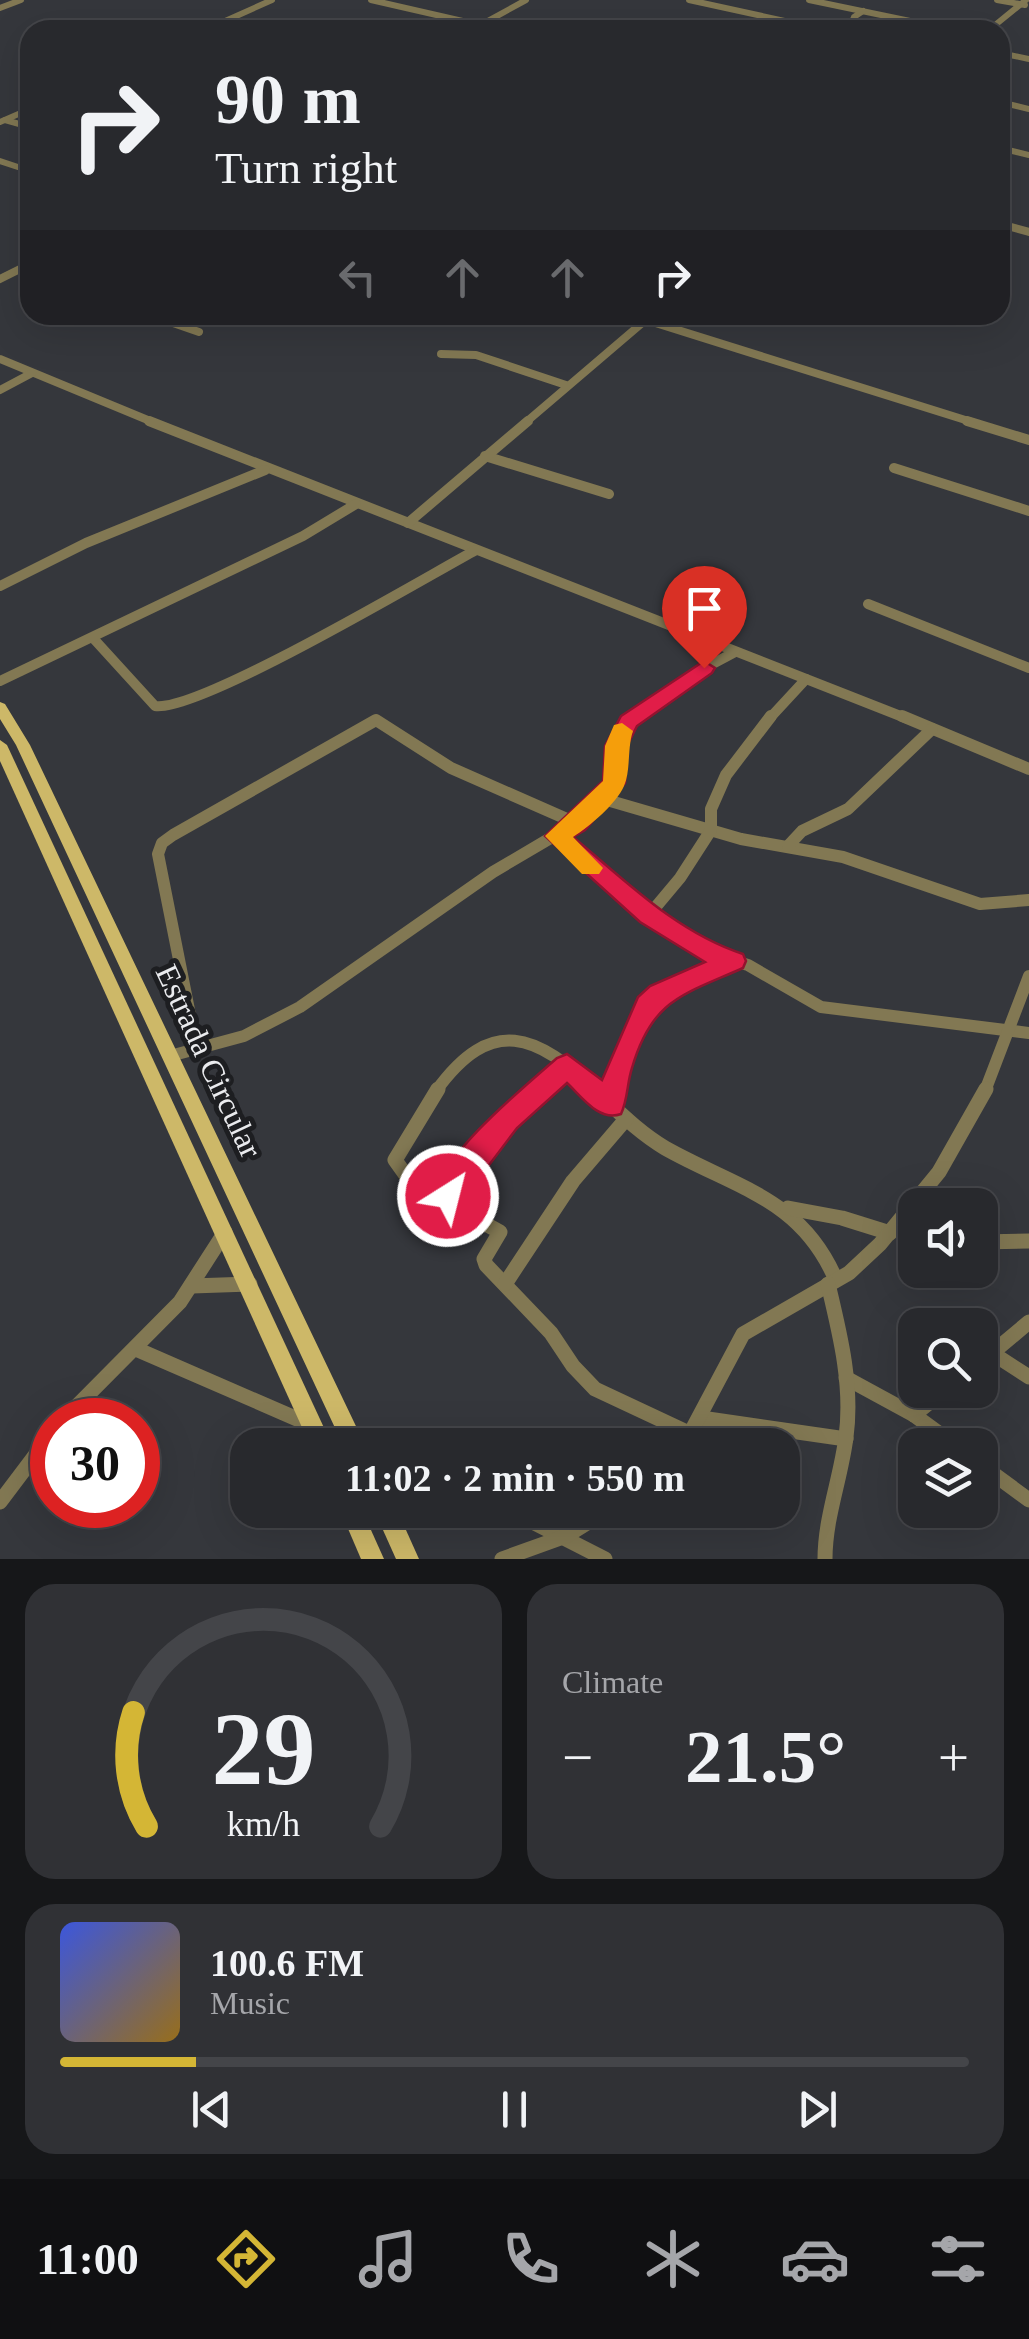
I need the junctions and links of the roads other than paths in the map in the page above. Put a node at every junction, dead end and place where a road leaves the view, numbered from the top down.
1 (21, 0) edge
2 (272, 0) edge
3 (370, 0) edge
4 (526, 0) edge
5 (689, 0) edge
6 (810, 0) edge
7 (997, 0) edge
8 (1025, 4) edge
9 (0, 8) edge
10 (862, 11) junction
11 (227, 20) edge
12 (458, 20) edge
13 (489, 20) edge
14 (780, 20) edge
15 (853, 20) edge
16 (905, 20) edge
17 (1003, 20) edge
18 (19, 270) edge
19 (0, 279) edge
20 (178, 325) edge
21 (639, 325) edge
22 (674, 325) edge
23 (198, 332) dead end
24 (441, 354) dead end
25 (0, 359) edge
26 (32, 373) junction
27 (566, 385) junction
28 (0, 390) edge
29 (1029, 440) edge
30 (485, 456) junction
31 (894, 468) dead end
32 (265, 470) junction
33 (609, 494) dead end
34 (356, 504) junction
35 (1029, 511) edge
36 (408, 523) junction
37 (476, 550) junction
38 (0, 586) edge
39 (868, 604) dead end
40 (93, 638) junction
41 (735, 652) junction
42 (1029, 668) edge
43 (806, 679) junction
44 (0, 681) edge
45 (0, 707) edge
46 (932, 729) junction
47 (0, 745) edge
48 (1029, 770) edge
49 (600, 798) junction
50 (576, 824) junction
51 (711, 830) junction
52 (557, 836) junction
53 (788, 846) junction
54 (1029, 900) edge
55 (649, 915) junction
56 (734, 961) junction
57 (1029, 976) edge
58 (1006, 1030) junction
59 (1029, 1033) edge
60 (197, 1050) junction
61 (170, 1056) junction
62 (567, 1066) junction
63 (611, 1106) junction
64 (626, 1119) junction
65 (448, 1196) junction
66 (783, 1207) junction
67 (894, 1228) junction
68 (898, 1229) edge
69 (226, 1232) junction
70 (1029, 1240) edge
71 (998, 1241) edge
72 (832, 1282) junction
73 (250, 1284) junction
74 (505, 1284) junction
75 (192, 1286) junction
76 (1029, 1322) edge
77 (998, 1348) edge
78 (136, 1349) junction
79 (998, 1364) edge
80 (846, 1378) junction
81 (1029, 1378) edge
82 (86, 1398) edge
83 (922, 1408) edge
84 (914, 1414) junction
85 (701, 1418) junction
86 (312, 1425) junction
87 (313, 1428) edge
88 (350, 1428) edge
89 (667, 1428) edge
90 (695, 1428) edge
91 (933, 1428) edge
92 (846, 1440) junction
93 (30, 1462) edge
94 (998, 1477) edge
95 (1029, 1500) edge
96 (0, 1502) edge
97 (359, 1528) edge
98 (393, 1528) edge
99 (548, 1528) edge
100 (579, 1528) edge
101 (566, 1536) junction
102 (373, 1559) edge
103 (408, 1559) edge
104 (502, 1559) edge
105 (604, 1559) edge
106 (825, 1559) edge

1 - 9 street
2 - 11 street
3 - 12 street
4 - 13 street
5 - 14 street
6 - 10 street
7 - 8 street
8 - 17 street
10 - 15 street
10 - 16 street
18 - 19 street
20 - 23 street
21 - 27 street
22 - 29 street
24 - 27 street
25 - 26 street
26 - 28 street
26 - 32 street
27 - 30 street
30 - 33 street
30 - 36 street
31 - 35 street
32 - 34 street
32 - 38 street
34 - 36 street
34 - 40 street
36 - 37 street
37 - 40 street
37 - 41 street
39 - 42 street
40 - 44 street
41 - 43 street
41 - 49 street
43 - 46 street
43 - 51 street
45 - 61 main road, Estrada Circular
46 - 48 street
46 - 53 street
47 - 69 main road, Estrada Circular
49 - 50 street
49 - 51 street
50 - 52 street
50 - 60 street
51 - 53 street
51 - 55 street
52 - 55 street
52 - 60 street
53 - 54 street
55 - 56 street
56 - 58 street
56 - 63 street
57 - 58 street
58 - 59 street
58 - 67 street
60 - 61 street
61 - 88 main road, Estrada Circular
62 - 63 street
62 - 65 street
62 - 65 street
63 - 64 street
64 - 66 street
64 - 74 street
65 - 74 street
66 - 67 street
66 - 72 street
67 - 68 street
67 - 72 street
69 - 73 main road, Estrada Circular
69 - 75 street
70 - 71 street
72 - 80 street
72 - 85 street
73 - 75 street
73 - 86 main road, Estrada Circular
74 - 89 street
75 - 78 street
76 - 77 street
78 - 82 street
78 - 86 street
79 - 81 street
80 - 84 street
80 - 92 street
83 - 84 street
84 - 91 street
85 - 90 street
85 - 92 street
86 - 87 main road, Estrada Circular
92 - 106 street
93 - 96 street
94 - 95 street
97 - 102 main road
98 - 103 main road
99 - 101 street
100 - 101 street
101 - 104 street
101 - 105 street

